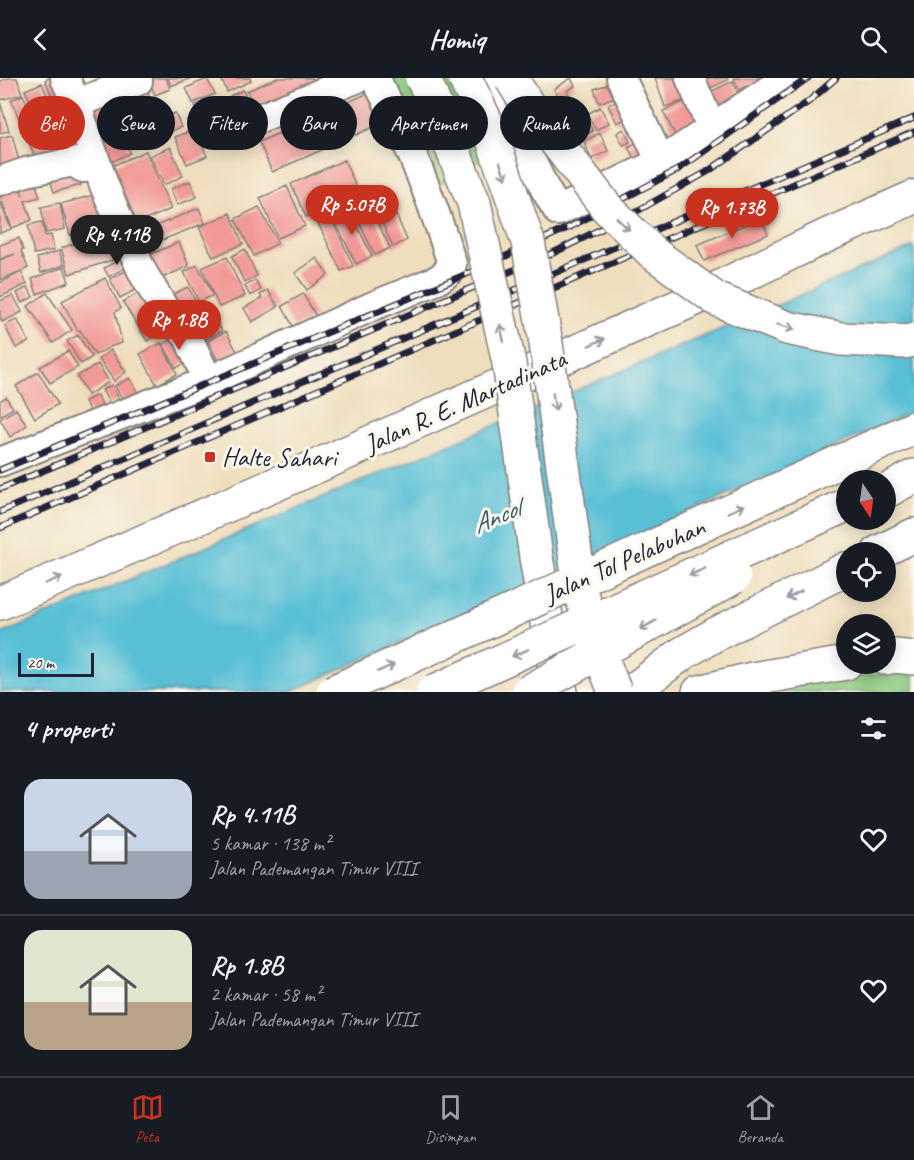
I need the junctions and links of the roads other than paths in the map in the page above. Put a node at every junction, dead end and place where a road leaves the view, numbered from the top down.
1 (358, 78) edge
2 (375, 78) edge
3 (422, 78) edge
4 (465, 78) edge
5 (491, 78) edge
6 (512, 78) edge
7 (621, 78) edge
8 (690, 78) edge
9 (138, 81) dead end
10 (775, 82) edge
11 (71, 91) edge
12 (268, 115) edge
13 (712, 129) junction
14 (661, 162) junction
15 (98, 168) junction
16 (0, 181) edge
17 (912, 200) edge
18 (914, 340) edge
19 (208, 381) junction
20 (914, 428) edge
21 (0, 462) edge
22 (914, 475) edge
23 (896, 482) edge
24 (896, 486) edge
25 (836, 510) edge
26 (836, 520) edge
27 (914, 535) edge
28 (896, 544) edge
29 (536, 557) junction
30 (836, 574) edge
31 (0, 603) edge
32 (896, 656) edge
33 (914, 658) edge
34 (836, 665) edge
35 (333, 692) edge
36 (433, 692) edge
37 (528, 692) edge
38 (561, 692) edge
39 (574, 692) edge
40 (615, 692) edge
41 (632, 692) edge
42 (699, 692) edge

1 - 12 street
2 - 19 street
29 -> 3 main road, bridge
4 -> 40 main road, bridge
5 - 14 street
6 -> 18 main road, bridge
7 - 14 street
8 - 13 street
9 - 11 street
10 - 13 street
11 - 15 street
13 - 14 street
15 - 16 street
15 - 19 street
31 -> 17 main road, Jalan R. E. Martadinata
19 - 21 street
35 -> 20 main road, Jalan Tol Pelabuhan, bridge
22 - 23 main road
22 - 24 main road
25 -> 36 main road, Jalan Tol Pelabuhan, bridge
26 -> 37 main road, bridge
27 - 28 main road
29 - 38 main road, bridge
29 - 39 main road, bridge
30 -> 41 main road
32 - 33 main road
34 - 42 main road

